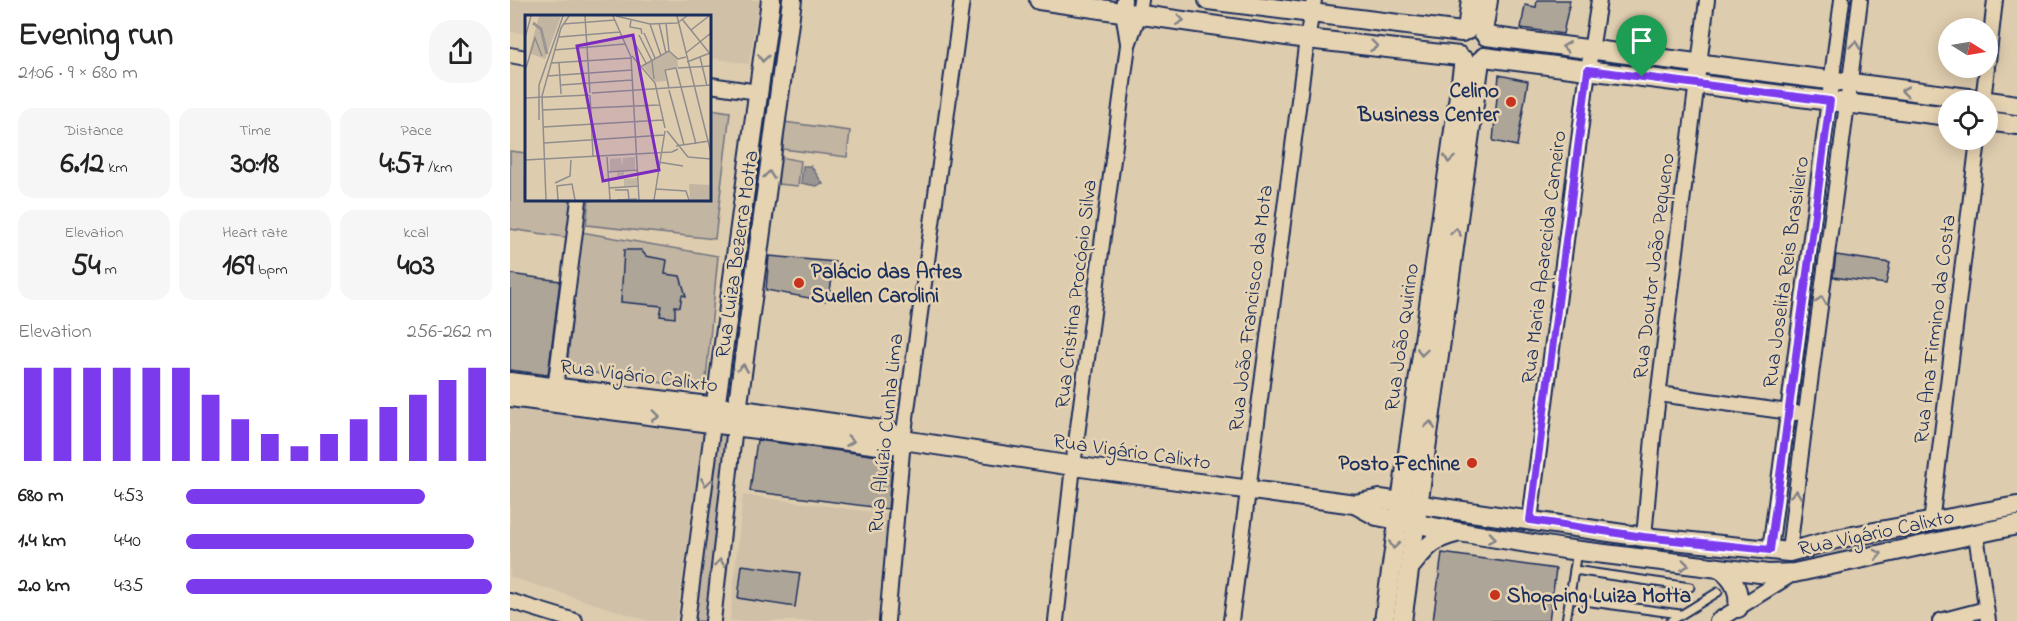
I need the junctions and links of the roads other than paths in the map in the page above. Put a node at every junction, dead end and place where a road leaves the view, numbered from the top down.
1 (771, 0) edge
2 (792, 0) edge
3 (962, 0) edge
4 (1039, 0) edge
5 (1208, 0) edge
6 (1471, 0) edge
7 (1488, 0) edge
8 (1599, 0) edge
9 (1707, 0) edge
10 (1842, 0) edge
11 (1860, 0) edge
12 (1995, 0) edge
13 (1132, 6) edge
14 (1312, 7) edge
15 (1993, 18) edge
16 (1474, 33) junction
17 (1306, 39) junction
18 (1591, 51) junction
19 (510, 55) edge
20 (525, 58) edge
21 (1472, 58) junction
22 (1699, 64) junction
23 (1588, 70) junction
24 (1832, 82) junction
25 (711, 85) edge
26 (1697, 85) junction
27 (1850, 85) junction
28 (758, 92) junction
29 (1938, 96) edge
30 (1839, 102) junction
31 (1998, 103) edge
32 (2017, 105) edge
33 (1938, 115) edge
34 (1998, 122) edge
35 (2017, 125) edge
36 (1977, 150) edge
37 (579, 201) edge
38 (732, 288) junction
39 (753, 292) junction
40 (510, 382) edge
41 (1659, 394) junction
42 (554, 395) junction
43 (510, 397) edge
44 (1787, 412) junction
45 (1805, 414) junction
46 (714, 415) junction
47 (736, 418) junction
48 (903, 440) junction
49 (1073, 466) junction
50 (1248, 490) junction
51 (1410, 503) junction
52 (1355, 504) junction
53 (2017, 506) edge
54 (1530, 520) junction
55 (1407, 523) junction
56 (1931, 523) junction
57 (2017, 525) edge
58 (1459, 532) junction
59 (1976, 534) junction
60 (1644, 537) junction
61 (1770, 550) junction
62 (1577, 551) junction
63 (1789, 552) junction
64 (1409, 569) junction
65 (1722, 569) junction
66 (1574, 570) junction
67 (1794, 573) junction
68 (1690, 587) dead end
69 (1718, 592) dead end
70 (1569, 599) junction
71 (510, 601) edge
72 (1738, 608) junction
73 (1680, 614) junction
74 (1987, 615) edge
75 (575, 621) edge
76 (687, 621) edge
77 (713, 621) edge
78 (887, 621) edge
79 (1056, 621) edge
80 (1231, 621) edge
81 (1384, 621) edge
82 (1402, 621) edge
83 (1566, 621) edge
84 (1671, 621) edge
85 (1717, 621) edge
86 (1940, 621) edge

1 -> 28 main road, Rua Luiza Bezerra Motta
39 -> 2 main road, Rua Luiza Bezerra Motta
3 - 48 street, Rua Aluízio Cunha Lima
4 - 13 main road
5 - 14 main road
6 - 16 main road
7 - 16 main road
8 - 18 street, Rua Maria Aparecida Carneiro
9 - 22 street, Rua Doutor João Pequeno
10 - 24 street, Rua Joselita Reis Brasileiro
27 -> 11 street, Rua Joselita Reis Brasileiro
12 - 15 street
13 -> 17 main road
13 - 49 street, Rua Cristina Procópio Silva
14 - 16 main road
14 - 17 street, Rua João Francisco da Mota
18 -> 16 main road
16 - 21 main road
16 - 21 main road
17 -> 21 main road
17 - 50 street, Rua João Francisco da Mota
18 - 22 main road
18 - 23 street, Rua Maria Aparecida Carneiro
19 - 20 street
21 - 23 main road
21 - 51 main road, Rua João Quirino
22 - 24 main road
22 - 26 street, Rua Doutor João Pequeno
23 - 26 main road
23 - 54 street, Rua Maria Aparecida Carneiro
24 - 27 main road
24 - 30 street, Rua Joselita Reis Brasileiro
25 - 28 street
26 - 30 main road
26 - 41 street, Rua Doutor João Pequeno
29 -> 27 main road
27 - 30 street, Rua Joselita Reis Brasileiro
28 - 38 main road, Rua Luiza Bezerra Motta
30 - 33 main road
30 - 44 street, Rua Joselita Reis Brasileiro
45 -> 30 street, Rua Joselita Reis Brasileiro
31 - 32 main road
34 - 35 main road
36 - 56 street, Rua Ana Firmino da Costa
37 - 42 street
38 - 39 main road
38 - 46 main road, Rua Luiza Bezerra Motta
47 -> 39 main road, Rua Luiza Bezerra Motta
40 - 42 main road, Rua Vigário Calixto
41 - 44 street
41 - 60 street, Rua Doutor João Pequeno
42 - 43 main road, Rua Vigário Calixto
42 - 46 main road, Rua Vigário Calixto
44 - 45 street
44 - 61 street, Rua Joselita Reis Brasileiro
63 -> 45 street, Rua Joselita Reis Brasileiro
46 - 47 main road, Rua Vigário Calixto
46 -> 76 street, Rua Luiza Bezerra Motta
47 - 48 main road, Rua Vigário Calixto
77 -> 47 street, Rua Luiza Bezerra Motta
48 - 49 main road, Rua Vigário Calixto
48 - 78 street, Rua Aluízio Cunha Lima
49 - 50 main road, Rua Vigário Calixto
49 - 79 street, Rua Cristina Procópio Silva
50 - 52 main road, Rua Vigário Calixto
50 - 80 street, Rua João Francisco da Mota
51 - 52 main road, Rua Vigário Calixto
51 - 54 main road, Rua Vigário Calixto
51 - 55 main road, Rua João Quirino
52 - 55 main road, Rua Vigário Calixto
53 - 56 main road, Rua Vigário Calixto
54 - 60 main road, Rua Vigário Calixto
55 - 58 main road, Rua Vigário Calixto
55 - 64 main road, Rua João Quirino
55 -> 81 main road, Rua João Quirino
56 - 63 main road, Rua Vigário Calixto
57 - 59 main road, Rua Vigário Calixto
58 -> 62 main road, Rua Vigário Calixto
58 - 64 main road
67 -> 59 main road, Rua Vigário Calixto
59 - 74 street
60 - 61 main road, Rua Vigário Calixto
61 - 63 main road, Rua Vigário Calixto
62 -> 65 main road, Rua Vigário Calixto
62 - 66 lane
64 - 82 main road, Rua João Quirino
65 - 67 main road, Rua Vigário Calixto
65 - 72 main road
66 - 68 lane
66 - 70 lane
67 - 72 street
69 - 73 lane
70 - 73 lane
70 - 83 lane
71 - 75 street
72 - 85 street
73 - 84 lane
74 - 86 street

